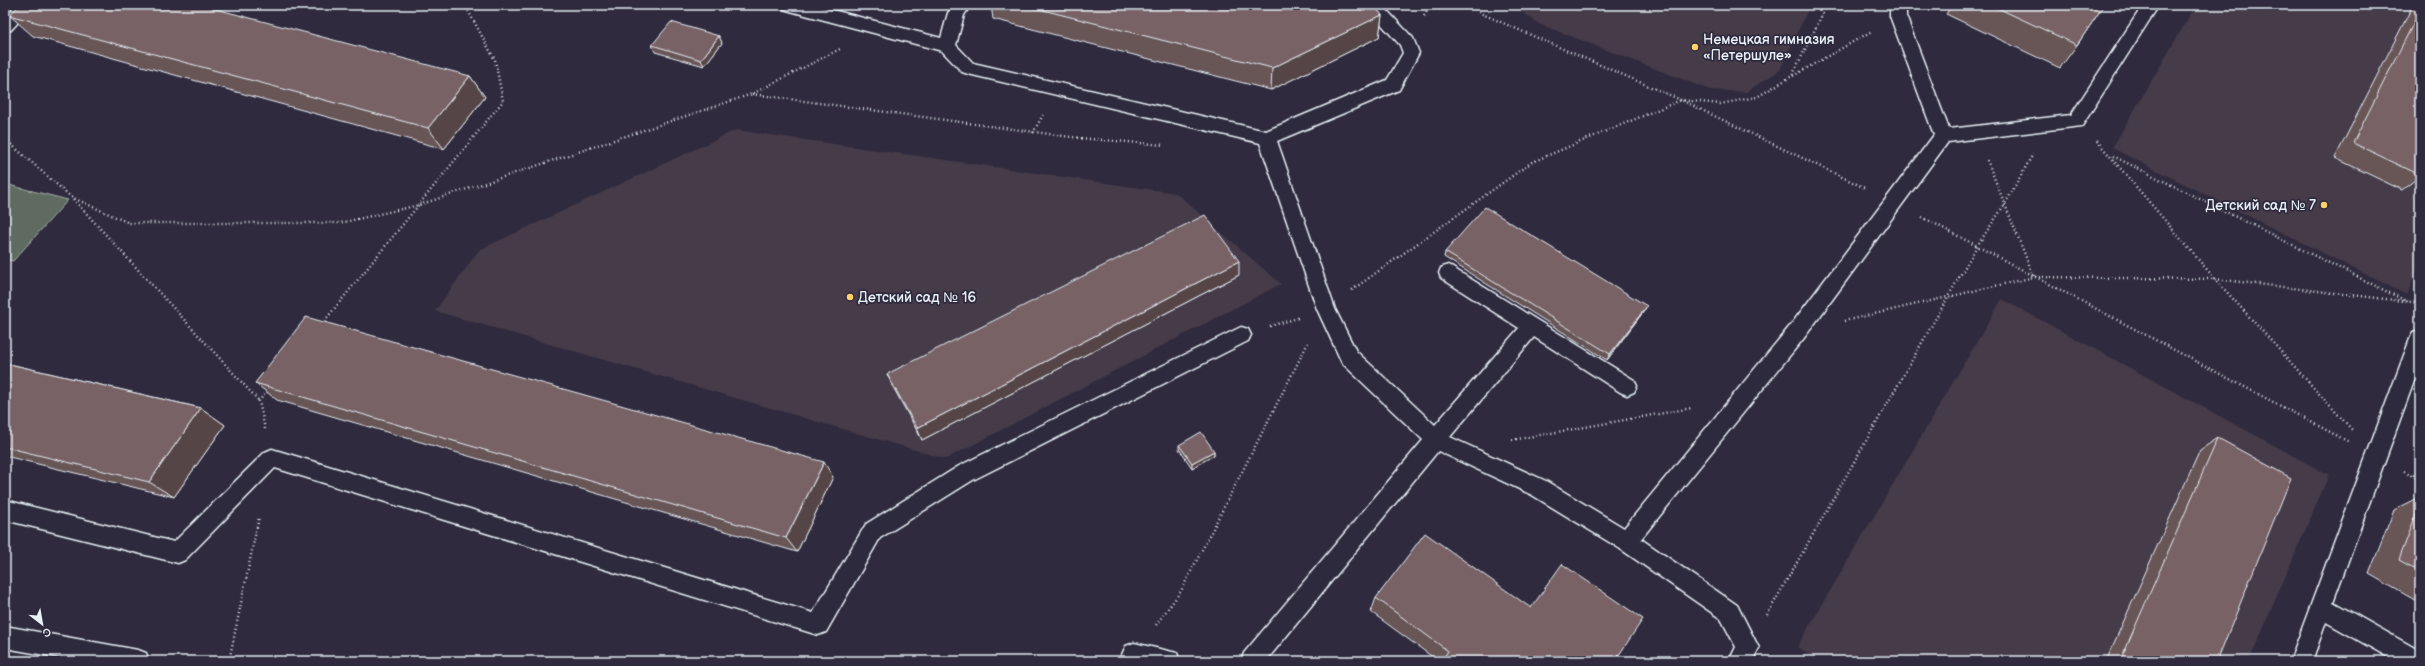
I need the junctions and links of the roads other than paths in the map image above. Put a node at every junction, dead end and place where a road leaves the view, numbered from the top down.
1 (26, 5) edge
2 (790, 5) edge
3 (963, 5) edge
4 (1372, 5) edge
5 (2151, 5) edge
6 (1898, 10) edge
7 (5, 26) edge
8 (947, 46) junction
9 (1943, 136) junction
10 (1267, 138) junction
11 (1448, 273) dead end
12 (1532, 326) junction
13 (1242, 335) road end
14 (2420, 339) edge
15 (1627, 386) dead end
16 (1436, 439) junction
17 (5, 510) edge
18 (1626, 541) junction
19 (2321, 607) junction
20 (5, 637) edge
21 (1744, 654) edge
22 (1132, 657) edge
23 (138, 661) edge
24 (1169, 661) edge
25 (1252, 661) edge
26 (2301, 661) edge
27 (2416, 661) edge

1 - 7 lane
2 - 8 lane
3 - 8 lane
4 - 10 lane
5 - 9 lane
6 - 9 lane
8 - 10 lane
9 - 18 lane
10 - 16 lane
11 - 12 lane
12 - 15 lane
12 - 16 lane
13 - 17 lane
14 - 19 lane
16 - 18 lane
16 - 25 lane
18 - 21 lane
19 - 26 lane
19 - 27 lane
20 - 23 lane
22 - 24 lane

